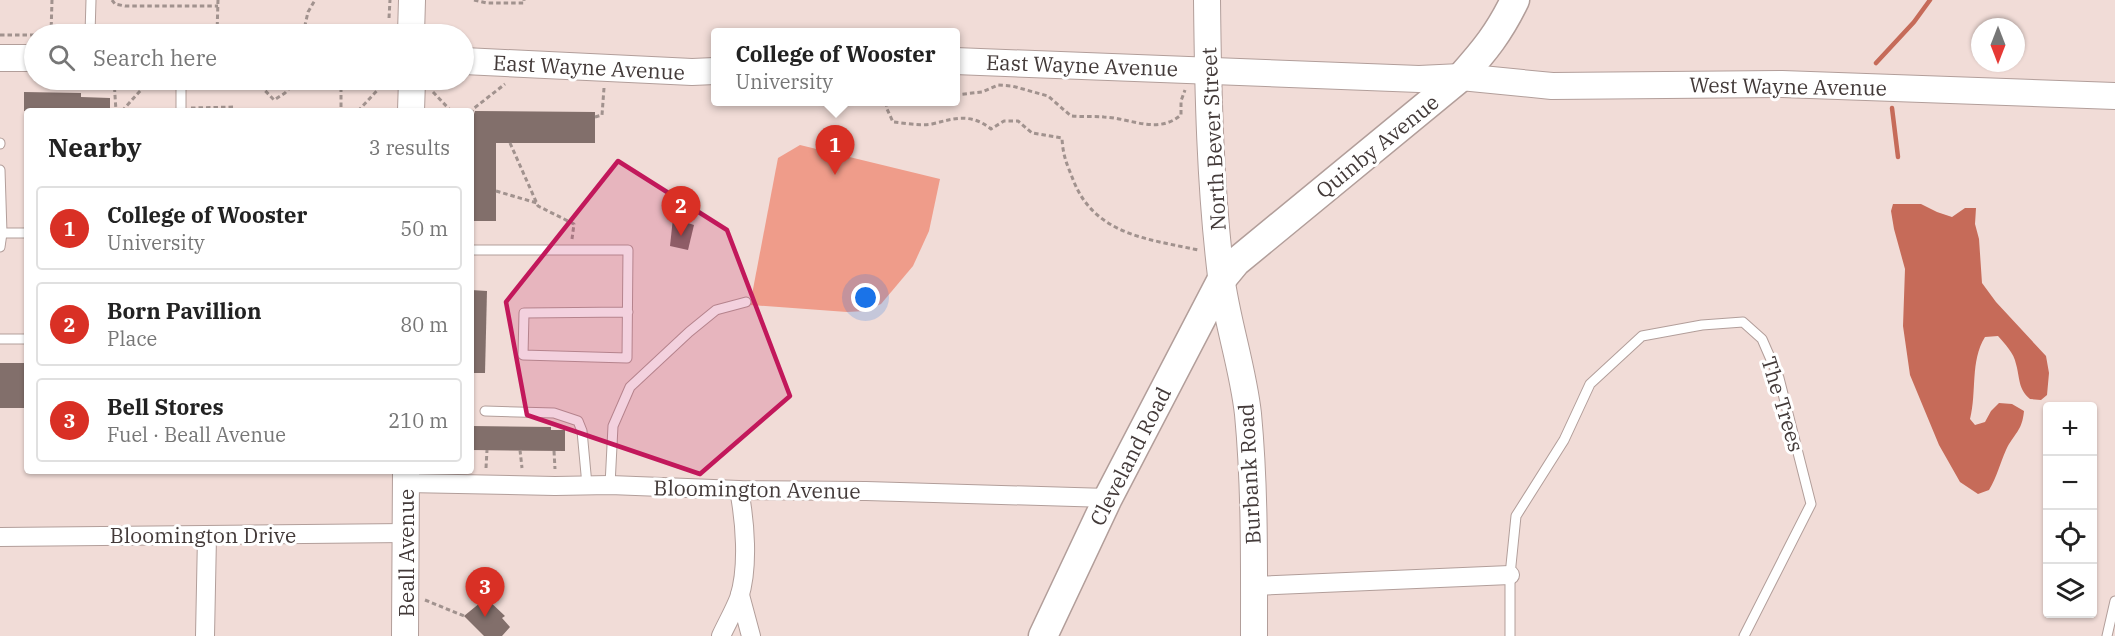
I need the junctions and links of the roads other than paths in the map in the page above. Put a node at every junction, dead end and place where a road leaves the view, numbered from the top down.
1 (91, 0) edge
2 (411, 0) edge
3 (1207, 0) edge
4 (1515, 0) edge
5 (90, 24) edge
6 (411, 24) edge
7 (0, 58) edge
8 (24, 58) edge
9 (960, 61) edge
10 (474, 62) edge
11 (711, 71) edge
12 (1198, 75) junction
13 (1461, 77) junction
14 (181, 90) edge
15 (419, 90) edge
16 (2115, 96) edge
17 (181, 108) edge
18 (412, 108) edge
19 (0, 170) edge
20 (0, 183) edge
21 (2, 233) junction
22 (24, 233) edge
23 (0, 247) edge
24 (474, 250) edge
25 (1222, 279) junction
26 (746, 302) dead end
27 (628, 312) junction
28 (0, 339) edge
29 (24, 339) edge
30 (485, 411) dead end
31 (406, 477) edge
32 (587, 485) junction
33 (610, 485) junction
34 (739, 490) junction
35 (1108, 498) junction
36 (406, 533) junction
37 (207, 536) junction
38 (0, 537) edge
39 (1510, 575) junction
40 (1254, 586) junction
41 (740, 595) junction
42 (2115, 601) edge
43 (205, 636) edge
44 (405, 636) edge
45 (721, 636) edge
46 (751, 636) edge
47 (1043, 636) edge
48 (1254, 636) edge
49 (1510, 636) edge
50 (1744, 636) edge
51 (2107, 636) edge

1 - 5 lane
2 - 6 street
3 - 12 street, North Bever Street
4 - 13 main road, Quinby Avenue
7 - 8 street
9 - 12 street, East Wayne Avenue
10 - 11 street, East Wayne Avenue
12 - 13 street, East Wayne Avenue
12 - 25 street, North Bever Street
13 - 16 street, West Wayne Avenue
13 - 25 main road, Quinby Avenue
14 - 17 lane
15 - 18 street
19 - 20 lane
20 - 21 lane
21 - 22 lane
21 - 23 lane
24 - 27 lane
25 - 35 main road, Cleveland Road
25 - 40 street, Burbank Road
26 - 33 lane
27 - 27 lane
28 - 29 lane
30 - 32 lane
31 - 32 street, Bloomington Avenue
31 - 36 street, Beall Avenue
32 - 33 street, Bloomington Avenue
33 - 34 street, Bloomington Avenue
34 - 35 street, Bloomington Avenue
34 - 41 street
35 - 47 main road, Cleveland Road
36 - 37 street, Bloomington Drive
36 - 44 street, Beall Avenue
37 - 38 street, Bloomington Drive
37 - 43 street
39 - 40 street
39 - 49 lane, The Trees
39 - 50 lane, The Trees
40 - 48 street, Burbank Road
41 - 45 street
41 - 46 street
42 - 51 lane

